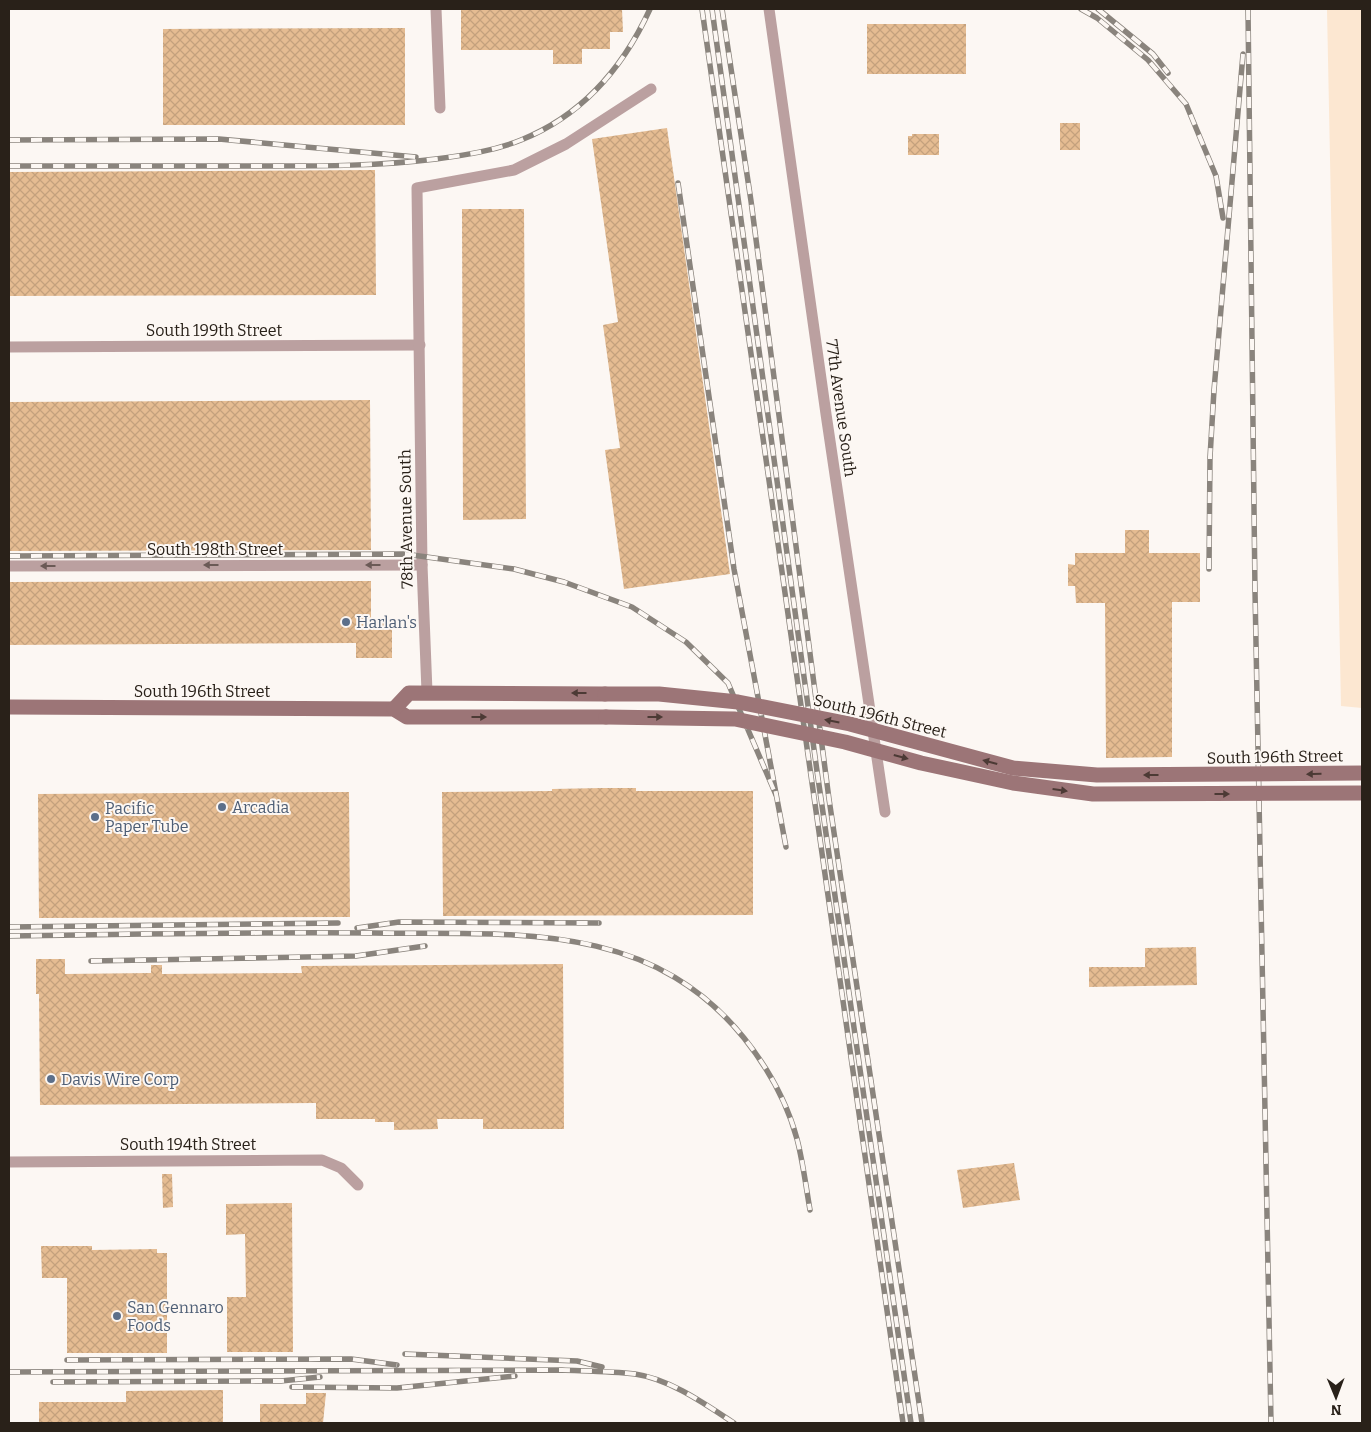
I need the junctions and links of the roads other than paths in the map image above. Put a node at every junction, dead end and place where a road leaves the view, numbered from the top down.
1 (436, 9) edge
2 (768, 9) edge
3 (651, 89) dead end
4 (440, 108) dead end
5 (420, 345) junction
6 (9, 347) edge
7 (422, 565) junction
8 (9, 566) edge
9 (427, 692) junction
10 (9, 707) edge
11 (394, 709) junction
12 (1362, 773) edge
13 (1362, 793) edge
14 (885, 812) dead end
15 (9, 1162) edge
16 (358, 1186) dead end

1 - 4 street
2 - 14 street, 77th Avenue South
3 - 5 street, 78th Avenue South
5 - 6 street, South 199th Street
5 - 7 street, 78th Avenue South
7 -> 8 street, South 198th Street
7 - 9 street, 78th Avenue South
9 - 11 main road, South 196th Street
12 -> 9 main road, South 196th Street, bridge
10 - 11 main road, South 196th Street
11 -> 13 main road, South 196th Street, bridge
15 - 16 street, South 194th Street

